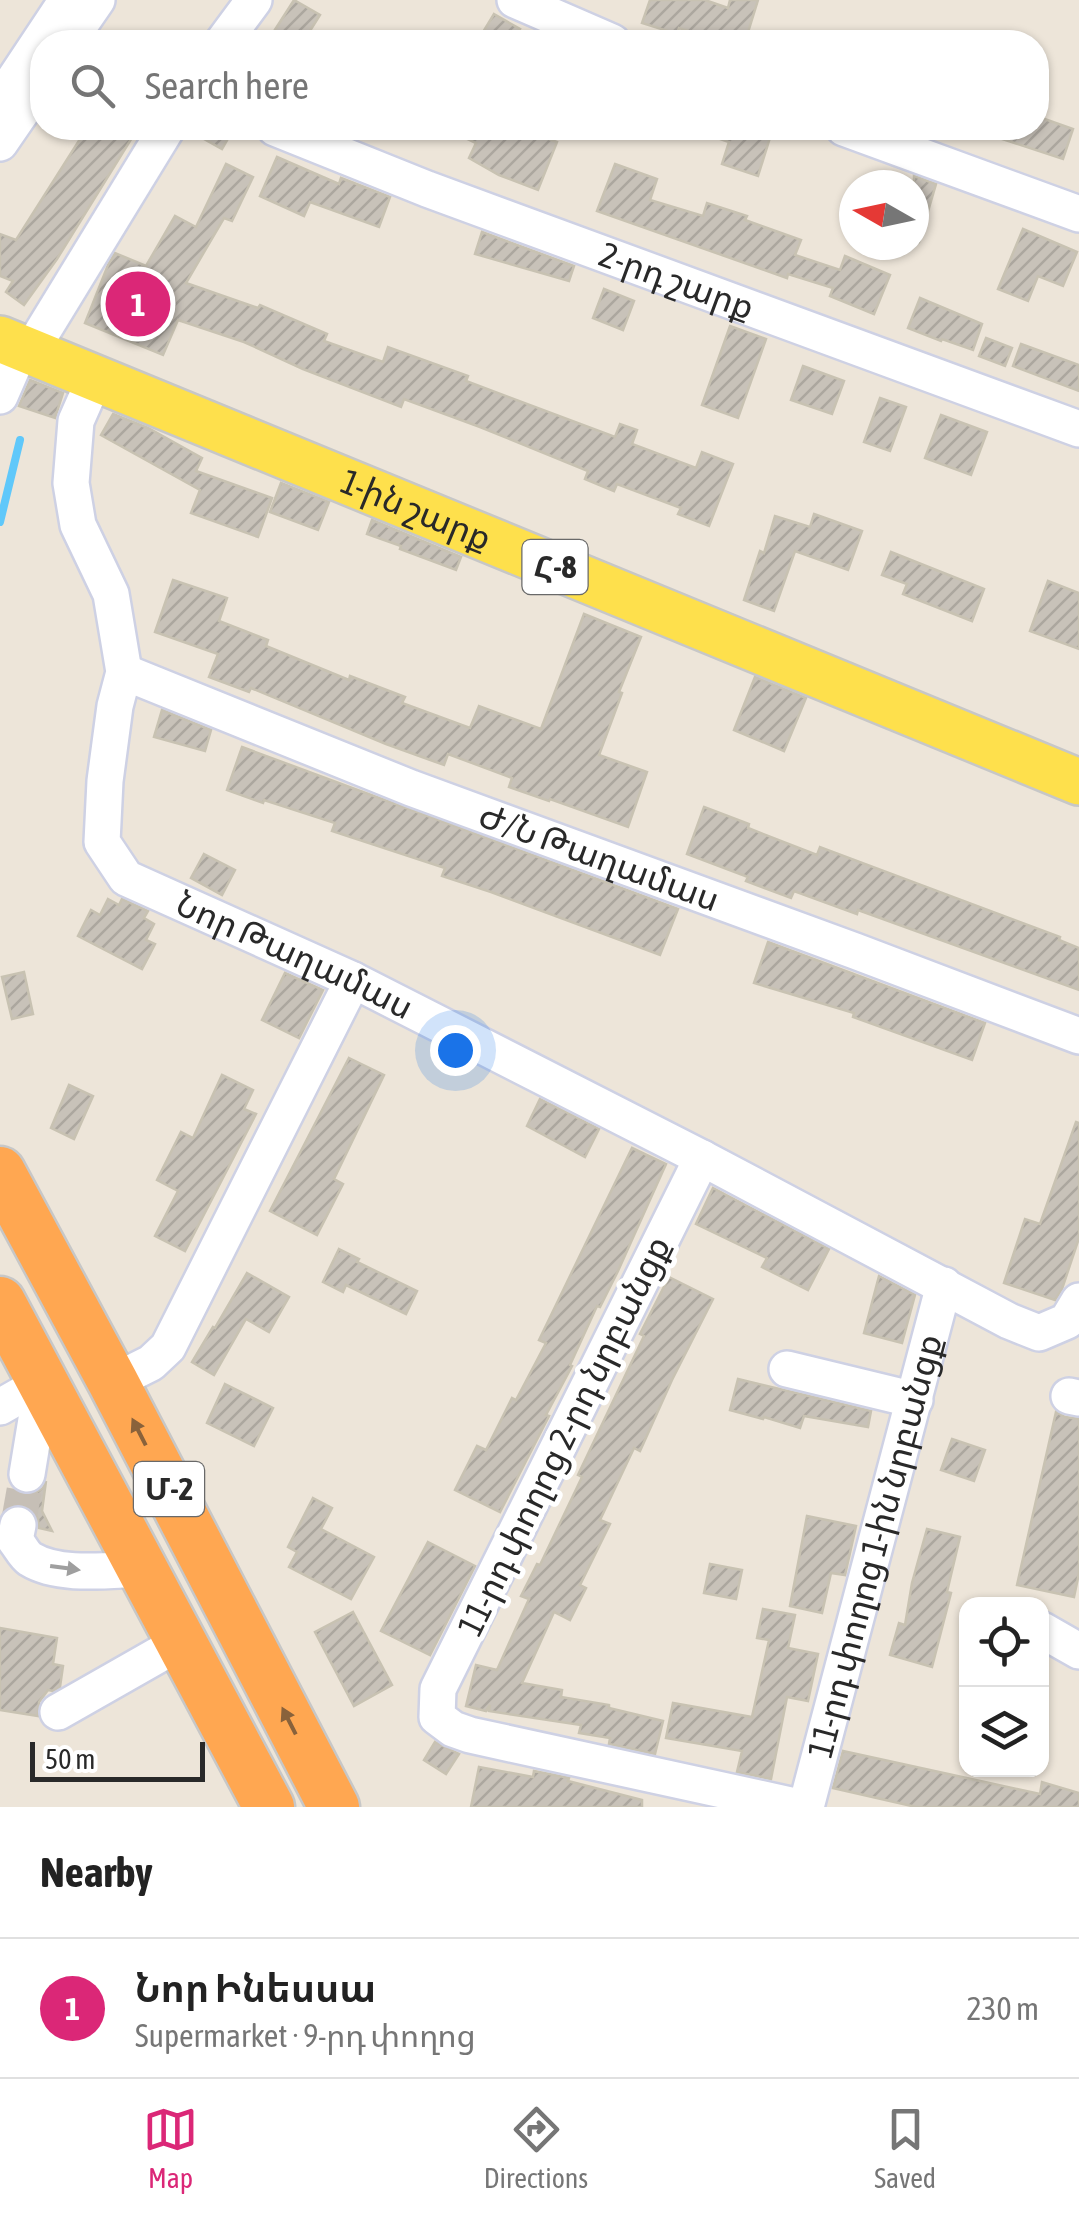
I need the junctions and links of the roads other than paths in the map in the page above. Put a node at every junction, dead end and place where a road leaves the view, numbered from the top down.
1 (68, 0) edge
2 (97, 0) edge
3 (254, 0) edge
4 (515, 0) edge
5 (48, 30) edge
6 (76, 30) edge
7 (232, 30) edge
8 (584, 30) edge
9 (30, 56) edge
10 (30, 99) edge
11 (0, 101) edge
12 (158, 140) edge
13 (305, 140) edge
14 (877, 140) edge
15 (0, 143) edge
16 (1079, 214) edge
17 (17, 346) edge
18 (95, 378) junction
19 (0, 396) edge
20 (1079, 429) edge
21 (124, 672) junction
22 (1079, 782) edge
23 (353, 980) junction
24 (1079, 1036) edge
25 (702, 1158) junction
26 (0, 1172) edge
27 (944, 1285) junction
28 (1079, 1301) edge
29 (12, 1357) edge
30 (787, 1369) dead end
31 (113, 1382) junction
32 (915, 1400) junction
33 (26, 1474) tunnel mouth
34 (18, 1525) tunnel mouth
35 (142, 1569) junction
36 (1049, 1634) edge
37 (181, 1642) junction
38 (1079, 1651) edge
39 (58, 1712) dead end
40 (269, 1807) edge
41 (334, 1807) edge
42 (803, 1807) edge

1 - 5 street
2 - 6 street
3 - 7 street
4 - 8 street
9 - 11 street
10 - 15 street
12 - 17 street
13 - 20 street, 2-րդ շարք
14 - 16 street
17 - 18 main road, 1-ին շարք / Հ-8
17 - 19 street
18 - 21 street, Նոր Թաղամաս
18 - 22 main road, 1-ին շարք / Հ-8
21 - 23 street, Նոր Թաղամաս
21 - 24 street, Ժ/Ն Թաղամաս
23 - 25 street, Նոր Թաղամաս
23 - 31 street
25 - 27 street, Նոր Թաղամաս
25 - 42 street, 11-րդ փողոց 2-րդ նրբանցք
26 - 31 highway, Մ-2
27 - 28 street, Նոր Թաղամաս
27 - 32 street, 11-րդ փողոց 1-ին նրբանցք
29 - 33 street
29 - 35 highway, Մ-2
30 - 32 street
41 -> 31 highway, Մ-2
32 - 42 street, 11-րդ փողոց 1-ին նրբանցք
34 -> 35 street
35 - 37 highway, Մ-2
36 - 38 street
37 - 39 street
37 - 40 highway, Մ-2

